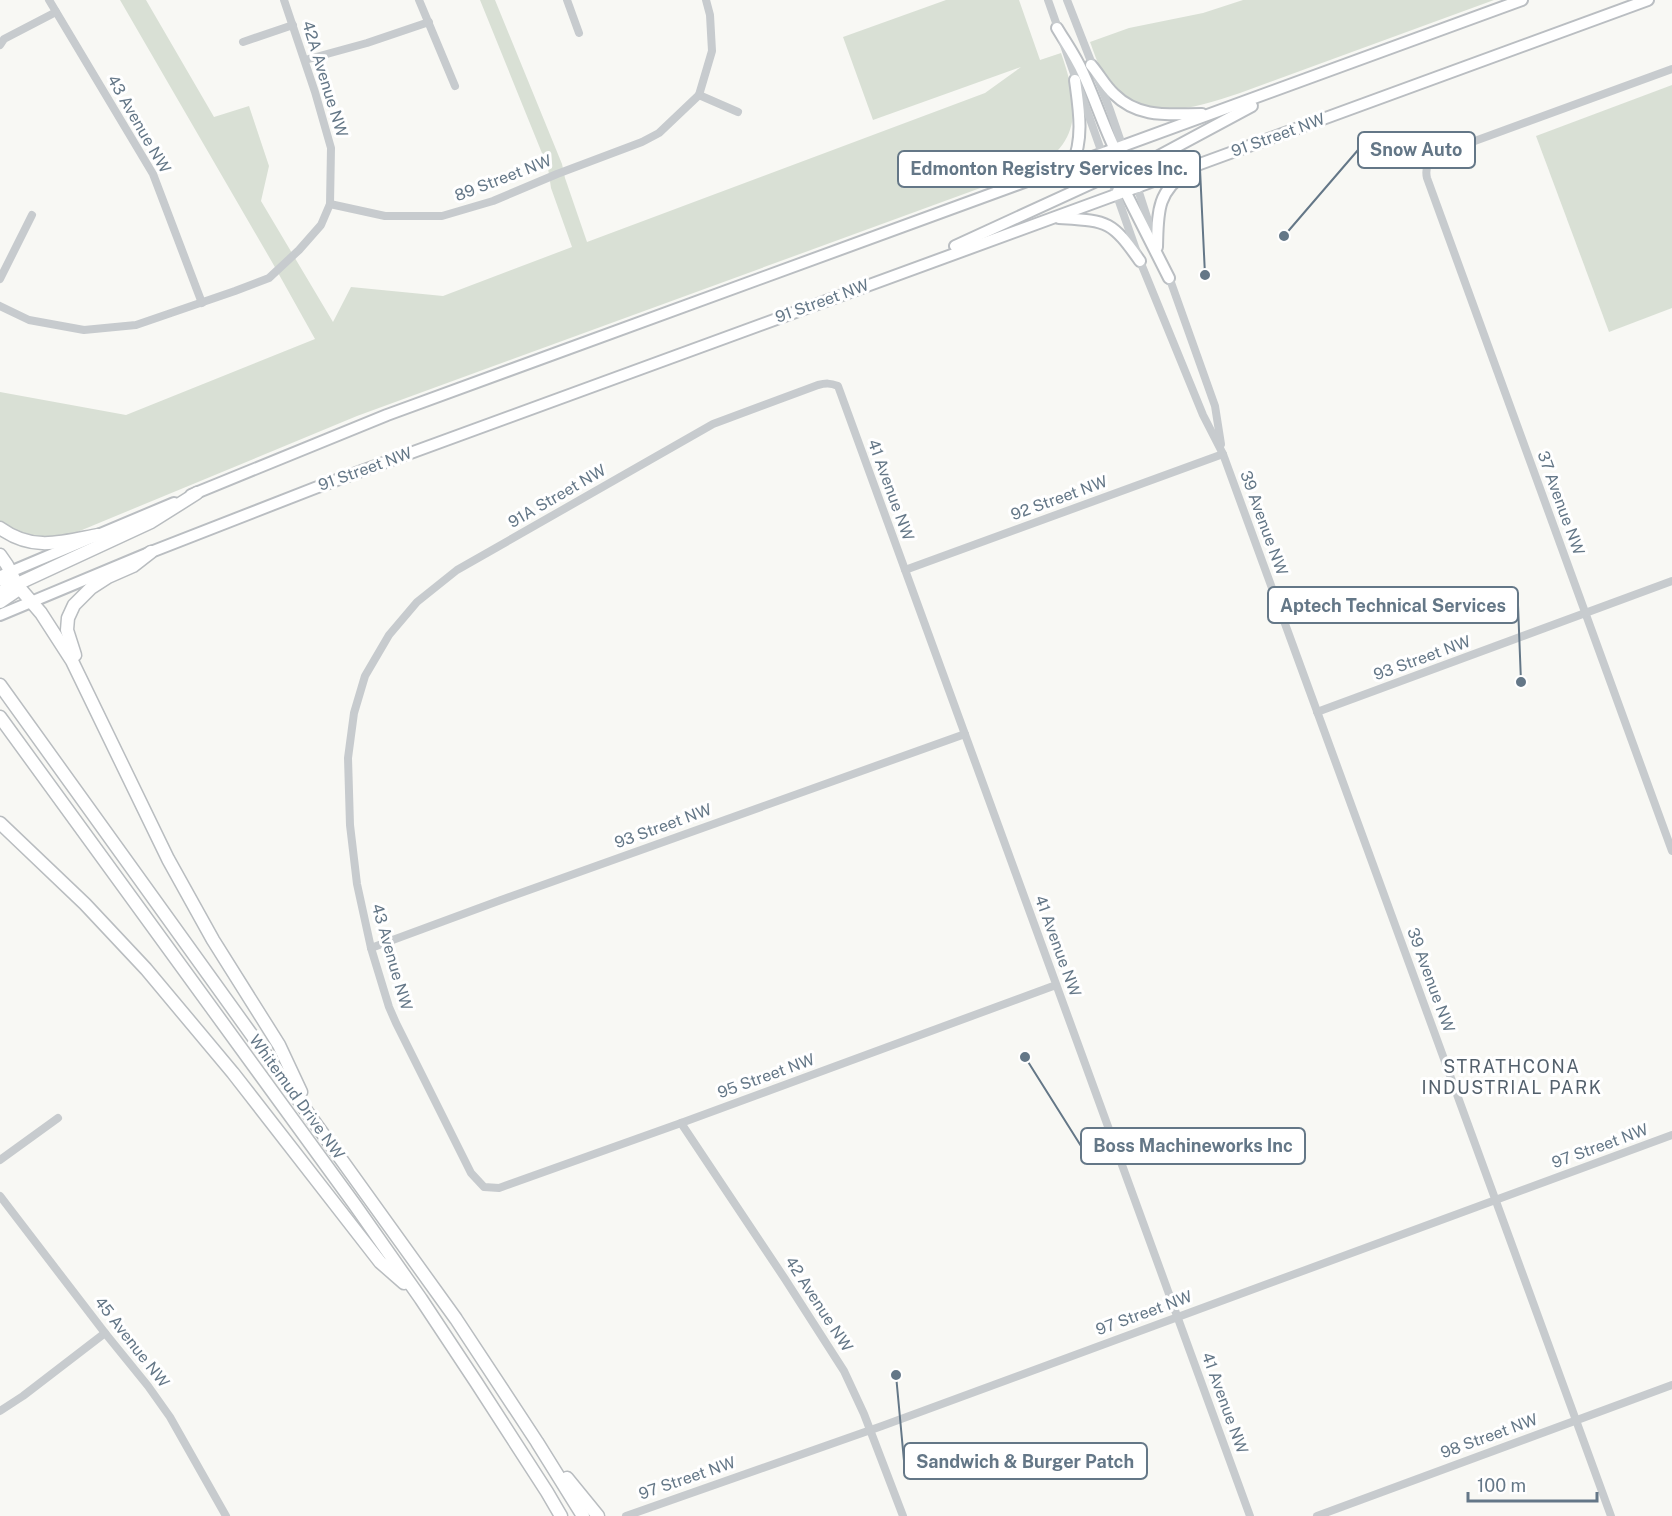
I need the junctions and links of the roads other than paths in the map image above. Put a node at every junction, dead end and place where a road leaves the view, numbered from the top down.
1 (48, 0) edge
2 (284, 0) edge
3 (419, 0) edge
4 (567, 0) edge
5 (706, 0) edge
6 (1048, 0) edge
7 (1067, 0) edge
8 (1522, 0) edge
9 (1648, 0) edge
10 (56, 12) junction
11 (429, 22) junction
12 (293, 25) junction
13 (1057, 28) junction
14 (579, 33) dead end
15 (243, 42) dead end
16 (0, 45) edge
17 (305, 60) junction
18 (1091, 65) junction
19 (1672, 69) edge
20 (1309, 78) junction
21 (1075, 80) junction
22 (455, 86) dead end
23 (699, 95) junction
24 (738, 112) dead end
25 (1211, 115) junction
26 (1102, 154) junction
27 (1115, 159) junction
28 (1201, 163) junction
29 (1072, 166) junction
30 (1124, 183) junction
31 (1138, 187) junction
32 (330, 204) junction
33 (32, 215) dead end
34 (1052, 218) junction
35 (1157, 248) junction
36 (1140, 261) junction
37 (892, 275) junction
38 (1169, 278) junction
39 (0, 279) edge
40 (202, 303) junction
41 (0, 306) edge
42 (838, 386) joint
43 (1223, 454) junction
44 (197, 492) junction
45 (0, 528) edge
46 (98, 535) junction
47 (151, 552) junction
48 (0, 555) edge
49 (905, 570) junction
50 (4, 576) edge
51 (1672, 582) edge
52 (17, 585) junction
53 (0, 592) edge
54 (0, 602) edge
55 (32, 602) junction
56 (1585, 613) junction
57 (0, 615) edge
58 (0, 685) edge
59 (86, 688) junction
60 (1317, 712) junction
61 (354, 713) joint
62 (0, 717) edge
63 (964, 734) junction
64 (1, 824) edge
65 (1672, 851) edge
66 (371, 948) junction
67 (1056, 985) junction
68 (58, 1118) dead end
69 (314, 1120) junction
70 (681, 1123) junction
71 (1672, 1135) edge
72 (0, 1160) edge
73 (484, 1187) joint
74 (0, 1196) edge
75 (1496, 1201) junction
76 (421, 1299) junction
77 (1178, 1317) junction
78 (105, 1333) junction
79 (1672, 1385) edge
80 (0, 1411) edge
81 (1576, 1420) junction
82 (871, 1430) junction
83 (537, 1442) junction
84 (547, 1492) junction
85 (226, 1516) edge
86 (555, 1516) edge
87 (561, 1516) edge
88 (583, 1516) edge
89 (598, 1516) edge
90 (626, 1516) edge
91 (903, 1516) edge
92 (1250, 1516) edge
93 (1317, 1516) edge
94 (1611, 1516) edge

1 - 10 street, 43 Avenue NW
2 - 12 street, 42A Avenue NW
3 - 11 street
4 - 14 street
5 - 23 street
6 - 13 street
7 - 18 street, 39 Avenue NW
8 - 20 main road
9 - 28 main road, 91 Street NW
10 - 16 street
10 - 40 street, 43 Avenue NW
11 - 17 street
11 - 22 street
12 - 15 street
12 - 17 street, 42A Avenue NW
13 - 21 street
13 - 27 main road
17 - 32 street, 42A Avenue NW
18 - 25 main road
18 - 27 street, 39 Avenue NW
19 - 56 street, 37 Avenue NW
20 - 25 main road
20 - 30 main road, 91 Street NW
21 - 26 street
21 - 29 main road
23 - 24 street
23 - 32 street, 89 Street NW
25 - 27 main road
26 - 27 main road
26 - 27 main road
26 - 29 main road
27 - 30 main road
27 - 30 street, 39 Avenue NW
27 - 37 main road
28 - 31 main road, 91 Street NW
28 - 35 main road
29 - 44 main road
30 - 31 main road
30 - 34 main road, 91 Street NW
30 - 36 street, 39 Avenue NW
30 - 38 main road
31 - 35 street, 39 Avenue NW
32 - 40 street
33 - 39 street
34 - 36 main road
34 - 37 main road, 91 Street NW
35 - 38 street, 39 Avenue NW
36 - 43 street, 39 Avenue NW
37 - 47 main road, 91 Street NW
38 - 43 street, 39 Avenue NW
40 - 41 street
42 - 49 street, 41 Avenue NW
42 - 61 street, 91A Street NW
43 - 49 street, 92 Street NW
43 - 60 street, 39 Avenue NW
44 - 46 main road
44 - 52 highway
45 - 46 highway
46 - 50 main road
47 - 55 main road, 91 Street NW
47 - 59 highway
48 - 50 highway
49 - 63 street, 41 Avenue NW
50 - 52 highway
51 - 56 street, 93 Street NW
52 - 53 highway
52 - 54 highway
52 - 55 highway
55 - 57 main road, 91 Street NW
55 - 59 highway
56 - 60 street, 93 Street NW
56 - 65 street, 37 Avenue NW
58 - 69 highway, Whitemud Drive NW
59 - 69 highway
60 - 75 street, 39 Avenue NW
61 - 66 street, 43 Avenue NW
62 - 76 highway, Whitemud Drive NW
63 - 66 street, 93 Street NW
63 - 67 street, 41 Avenue NW
64 - 76 highway
66 - 73 street, 43 Avenue NW
67 - 70 street, 95 Street NW
67 - 77 street, 41 Avenue NW
68 - 72 street
69 - 83 highway, Whitemud Drive NW
70 - 73 street, 95 Street NW
70 - 82 street, 42 Avenue NW
71 - 75 street, 97 Street NW
74 - 78 street, 45 Avenue NW
75 - 77 street, 97 Street NW
75 - 81 street, 39 Avenue NW
76 - 84 highway, Whitemud Drive NW
77 - 82 street, 97 Street NW
77 - 92 street, 41 Avenue NW
78 - 80 street
78 - 85 street, 45 Avenue NW
79 - 81 street, 98 Street NW
81 - 93 street, 98 Street NW
81 - 94 street, 39 Avenue NW
82 - 90 street, 97 Street NW
82 - 91 street, 42 Avenue NW
83 - 88 highway, Whitemud Drive NW
83 - 89 highway
84 - 86 highway
84 - 87 highway, Whitemud Drive NW

